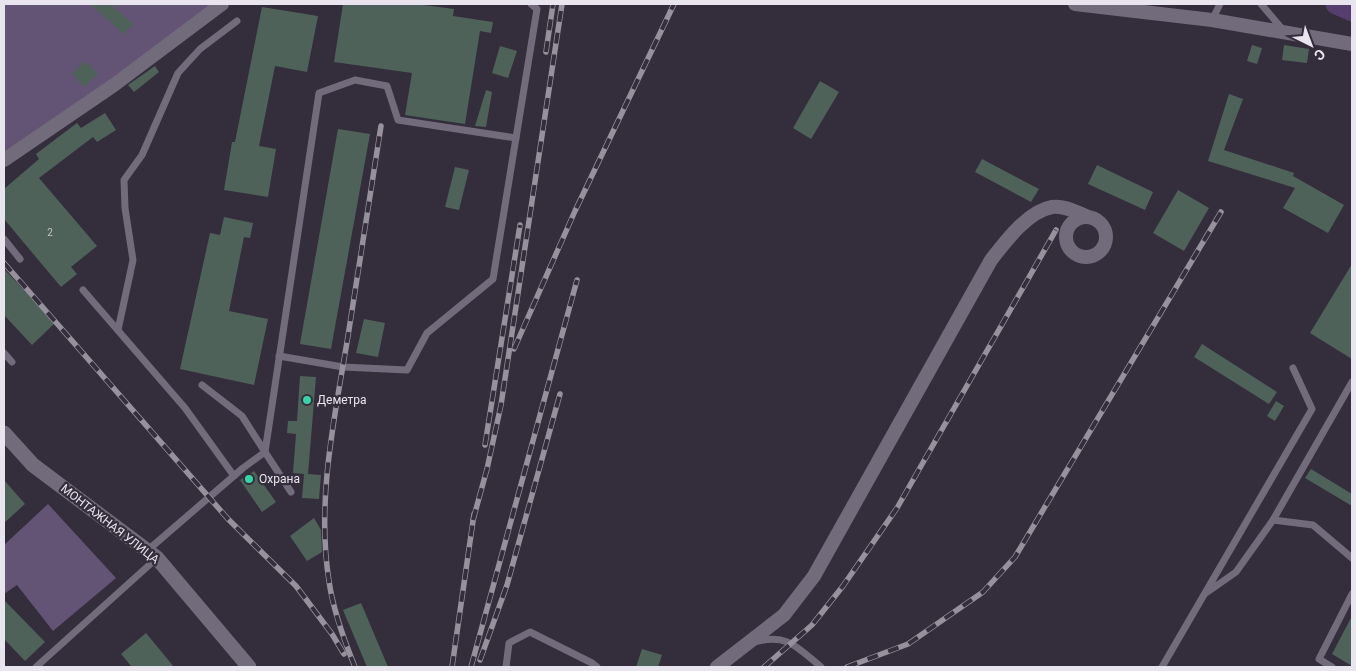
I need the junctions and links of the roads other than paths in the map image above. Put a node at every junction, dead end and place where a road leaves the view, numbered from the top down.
1 (222, 4) edge
2 (531, 4) edge
3 (1075, 4) edge
4 (1220, 4) edge
5 (1261, 4) edge
6 (1212, 20) junction
7 (237, 21) dead end
8 (1284, 31) junction
9 (1352, 44) edge
10 (516, 138) junction
11 (4, 160) edge
12 (1086, 216) dead end
13 (4, 239) edge
14 (20, 259) dead end
15 (83, 290) dead end
16 (118, 330) junction
17 (4, 353) edge
18 (280, 356) junction
19 (12, 362) dead end
20 (1293, 368) dead end
21 (1352, 382) edge
22 (202, 385) dead end
23 (4, 433) edge
24 (265, 452) junction
25 (234, 476) junction
26 (292, 492) dead end
27 (1273, 520) junction
28 (152, 554) junction
29 (1352, 558) edge
30 (1352, 594) edge
31 (1204, 595) junction
32 (745, 645) junction
33 (36, 667) edge
34 (249, 667) edge
35 (506, 667) edge
36 (597, 667) edge
37 (717, 667) edge
38 (820, 667) edge
39 (1162, 667) edge
40 (1332, 667) edge

1 - 11 street
2 - 10 lane
3 - 6 street
4 - 6 lane
5 - 8 lane
6 - 8 street
7 - 16 lane
8 - 9 street
10 - 18 lane
10 - 18 lane
12 - 32 street
13 - 14 lane
15 - 16 lane
16 - 25 lane
17 - 19 lane
18 - 24 lane
20 - 31 lane
21 - 27 lane
22 - 24 lane
23 - 28 street, МОНТАЖНАЯ УЛИЦА
24 - 25 lane
24 - 26 lane
25 - 28 lane
27 - 29 lane
27 - 31 lane
28 - 33 lane
28 - 34 street, МОНТАЖНАЯ УЛИЦА
30 - 40 lane
31 - 39 lane
32 - 37 street
32 - 38 lane
35 - 36 lane

